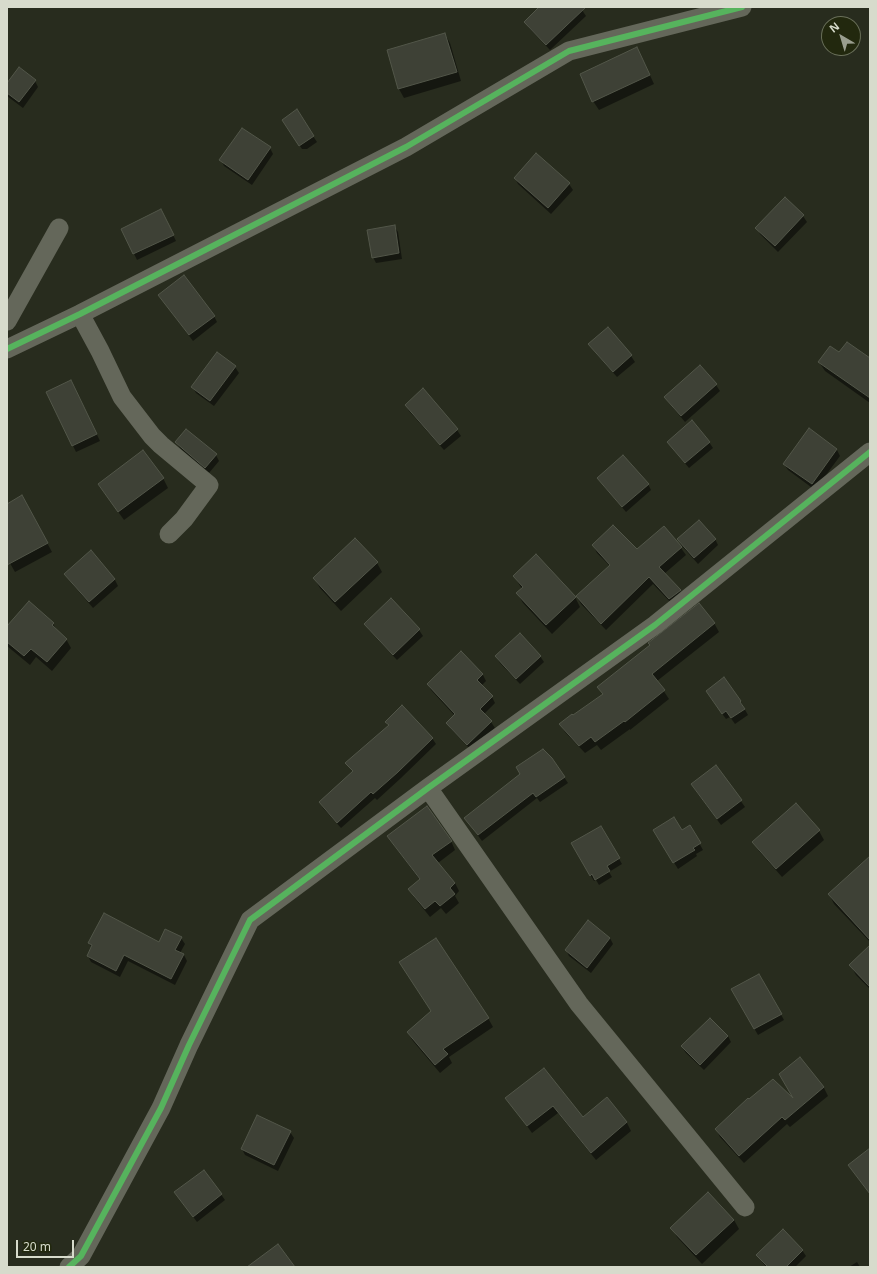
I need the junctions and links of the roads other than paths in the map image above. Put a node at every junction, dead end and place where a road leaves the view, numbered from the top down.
1 (742, 7) edge
2 (59, 228) dead end
3 (80, 314) junction
4 (7, 321) edge
5 (7, 349) edge
6 (870, 452) edge
7 (169, 534) dead end
8 (428, 788) junction
9 (745, 1207) dead end
10 (69, 1267) edge

1 - 3 street
2 - 4 street
3 - 5 street
3 - 7 street
6 - 8 street
8 - 9 street
8 - 10 street

